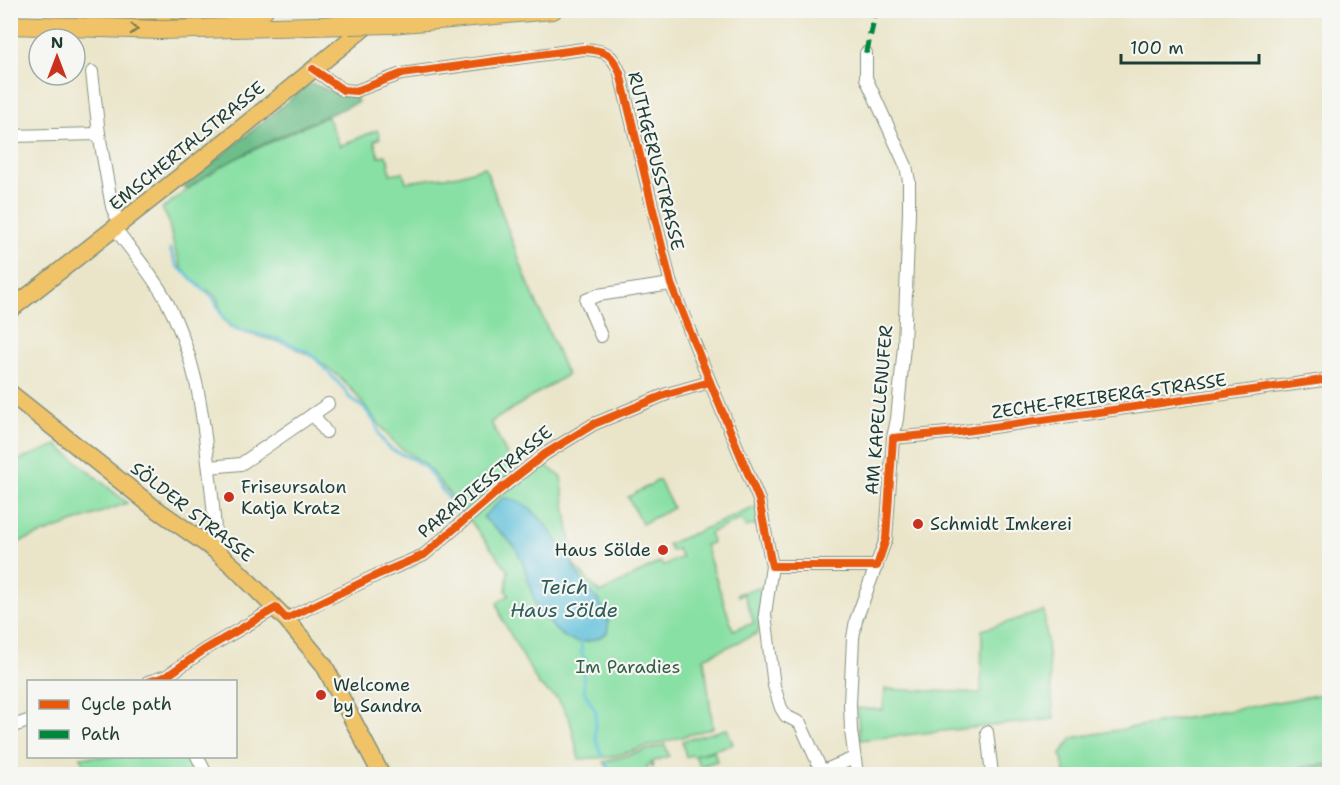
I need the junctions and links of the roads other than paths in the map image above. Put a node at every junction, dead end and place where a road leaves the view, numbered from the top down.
1 (112, 10) edge
2 (264, 10) edge
3 (553, 10) edge
4 (388, 17) edge
5 (10, 25) edge
6 (866, 53) dead end
7 (313, 69) junction
8 (92, 72) dead end
9 (99, 134) junction
10 (10, 136) edge
11 (118, 226) junction
12 (671, 284) junction
13 (10, 310) edge
14 (601, 336) dead end
15 (1329, 379) edge
16 (710, 382) junction
17 (10, 393) edge
18 (328, 404) dead end
19 (313, 414) junction
20 (326, 432) dead end
21 (893, 438) junction
22 (209, 467) junction
23 (216, 550) junction
24 (772, 566) junction
25 (877, 566) junction
26 (281, 613) junction
27 (168, 679) edge
28 (27, 721) edge
29 (10, 728) edge
30 (987, 732) dead end
31 (198, 758) edge
32 (854, 758) junction
33 (206, 774) edge
34 (381, 774) edge
35 (820, 774) edge
36 (857, 774) edge
37 (992, 774) edge

1 - 2 highway
3 - 4 highway
5 -> 4 highway, bridge
4 - 7 main road, EMSCHERTALSTRASSE
6 - 21 street, AM KAPELLENUFER
7 - 11 main road, EMSCHERTALSTRASSE
7 - 12 street, RUTHGERUSSTRASSE
8 - 9 street
9 - 10 street
9 - 11 street
11 - 13 main road, EMSCHERTALSTRASSE
11 - 22 street
12 - 14 street
12 - 16 street, RUTHGERUSSTRASSE
15 - 21 street, ZECHE-FREIBERG-STRASSE
16 - 24 street, RUTHGERUSSTRASSE
16 - 26 street, PARADIESSTRASSE
17 - 23 main road, SÖLDER STRASSE
18 - 19 street
19 - 20 street
19 - 22 street
21 - 25 street, AM KAPELLENUFER
22 - 23 street
23 - 26 main road, SÖLDER STRASSE
24 - 25 street
24 - 35 street, RUTHGERUSSTRASSE
25 - 32 street, AM KAPELLENUFER
26 - 27 street, PARADIESSTRASSE
26 - 34 main road, SÖLDER STRASSE
28 - 29 street
30 - 37 street
31 - 33 street
32 - 35 street
32 - 36 street, AM KAPELLENUFER

